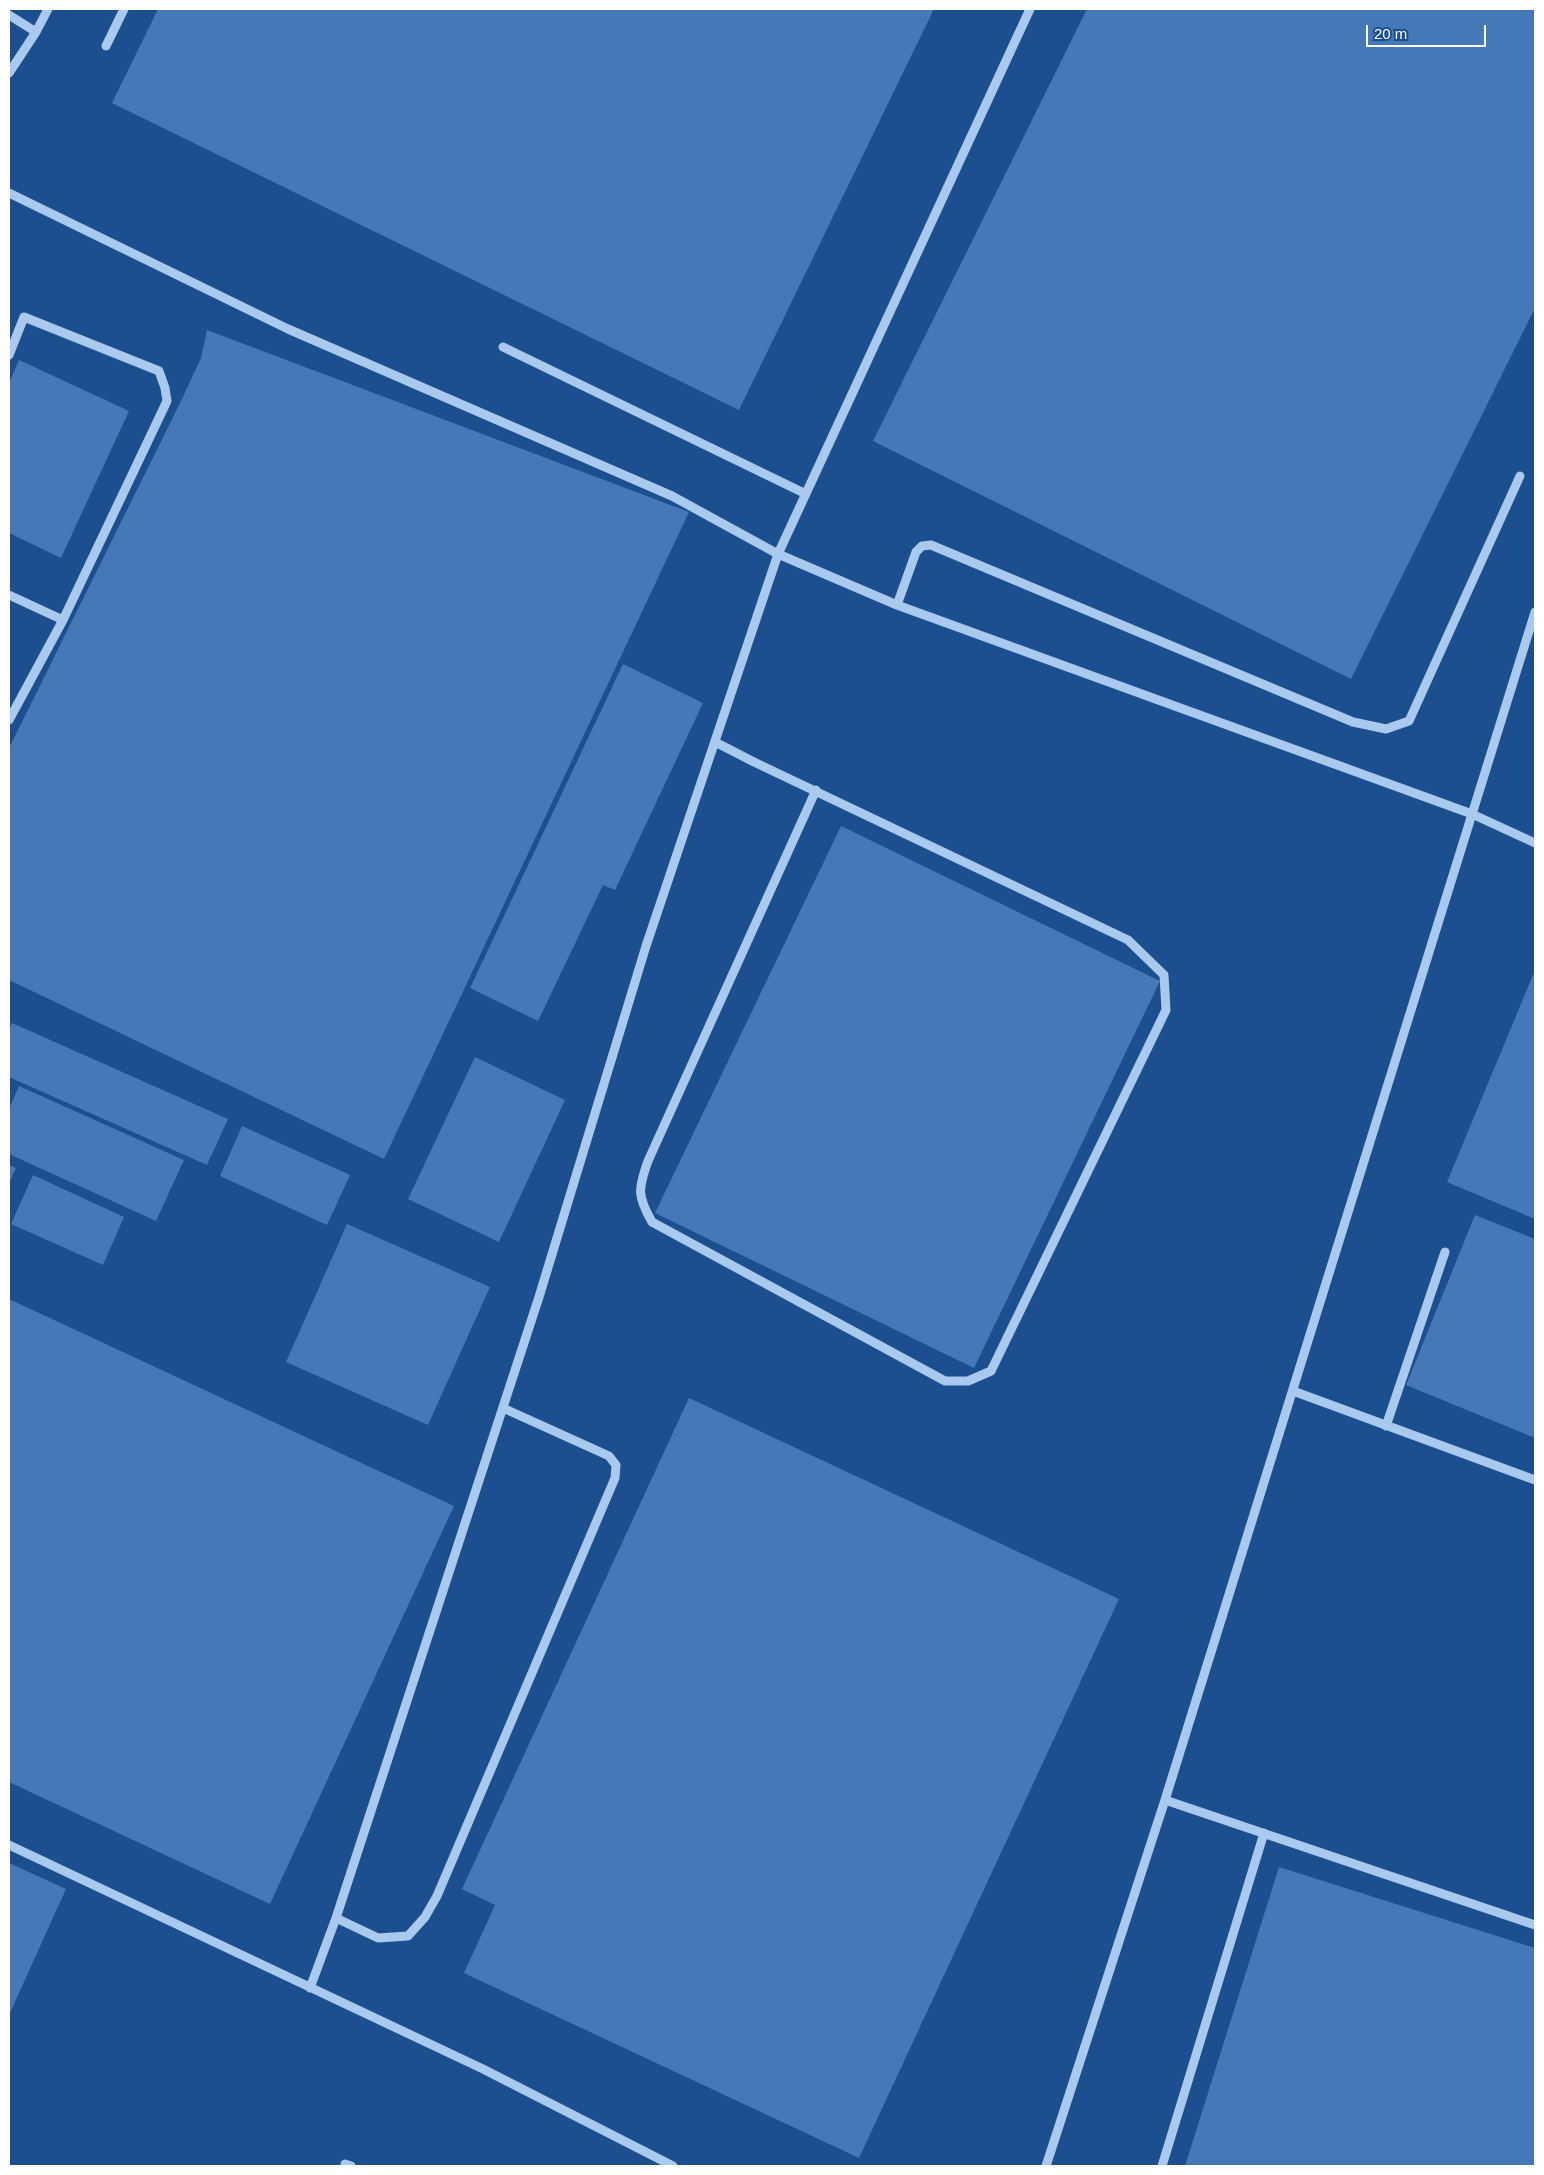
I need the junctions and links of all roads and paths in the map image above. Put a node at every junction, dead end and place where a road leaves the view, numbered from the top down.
1 (48, 9) edge
2 (124, 9) edge
3 (1030, 9) edge
4 (9, 15) edge
5 (36, 32) junction
6 (106, 46) dead end
7 (9, 73) edge
8 (9, 193) edge
9 (503, 347) dead end
10 (9, 355) edge
11 (1520, 476) dead end
12 (806, 494) junction
13 (778, 554) junction
14 (9, 595) edge
15 (897, 605) junction
16 (1535, 612) edge
17 (63, 620) junction
18 (9, 720) edge
19 (715, 742) junction
20 (816, 790) junction
21 (1472, 814) junction
22 (1535, 843) edge
23 (1445, 1252) dead end
24 (1293, 1392) junction
25 (503, 1408) junction
26 (1386, 1426) junction
27 (1535, 1480) edge
28 (1165, 1800) junction
29 (1264, 1833) junction
30 (9, 1845) edge
31 (336, 1918) junction
32 (1535, 1925) edge
33 (310, 1988) junction
34 (673, 2166) edge
35 (1046, 2166) edge
36 (1162, 2166) edge

1 - 5 lane
2 - 6 lane
3 - 12 lane
4 - 5 lane
5 - 7 lane
8 - 13 lane
9 - 12 lane
10 - 17 lane
11 - 15 lane
12 - 13 lane
13 - 15 lane
13 - 19 lane
14 - 17 lane
15 - 21 lane
16 - 21 lane
17 - 18 lane
19 - 20 lane
19 - 25 lane
20 - 20 lane
21 - 22 lane
21 - 24 lane
23 - 26 lane
24 - 26 lane
24 - 28 lane
25 - 31 lane
25 - 31 lane
26 - 27 lane
28 - 29 lane
28 - 35 lane
29 - 32 lane
29 - 36 lane
30 - 33 lane
31 - 33 lane
33 - 34 lane

